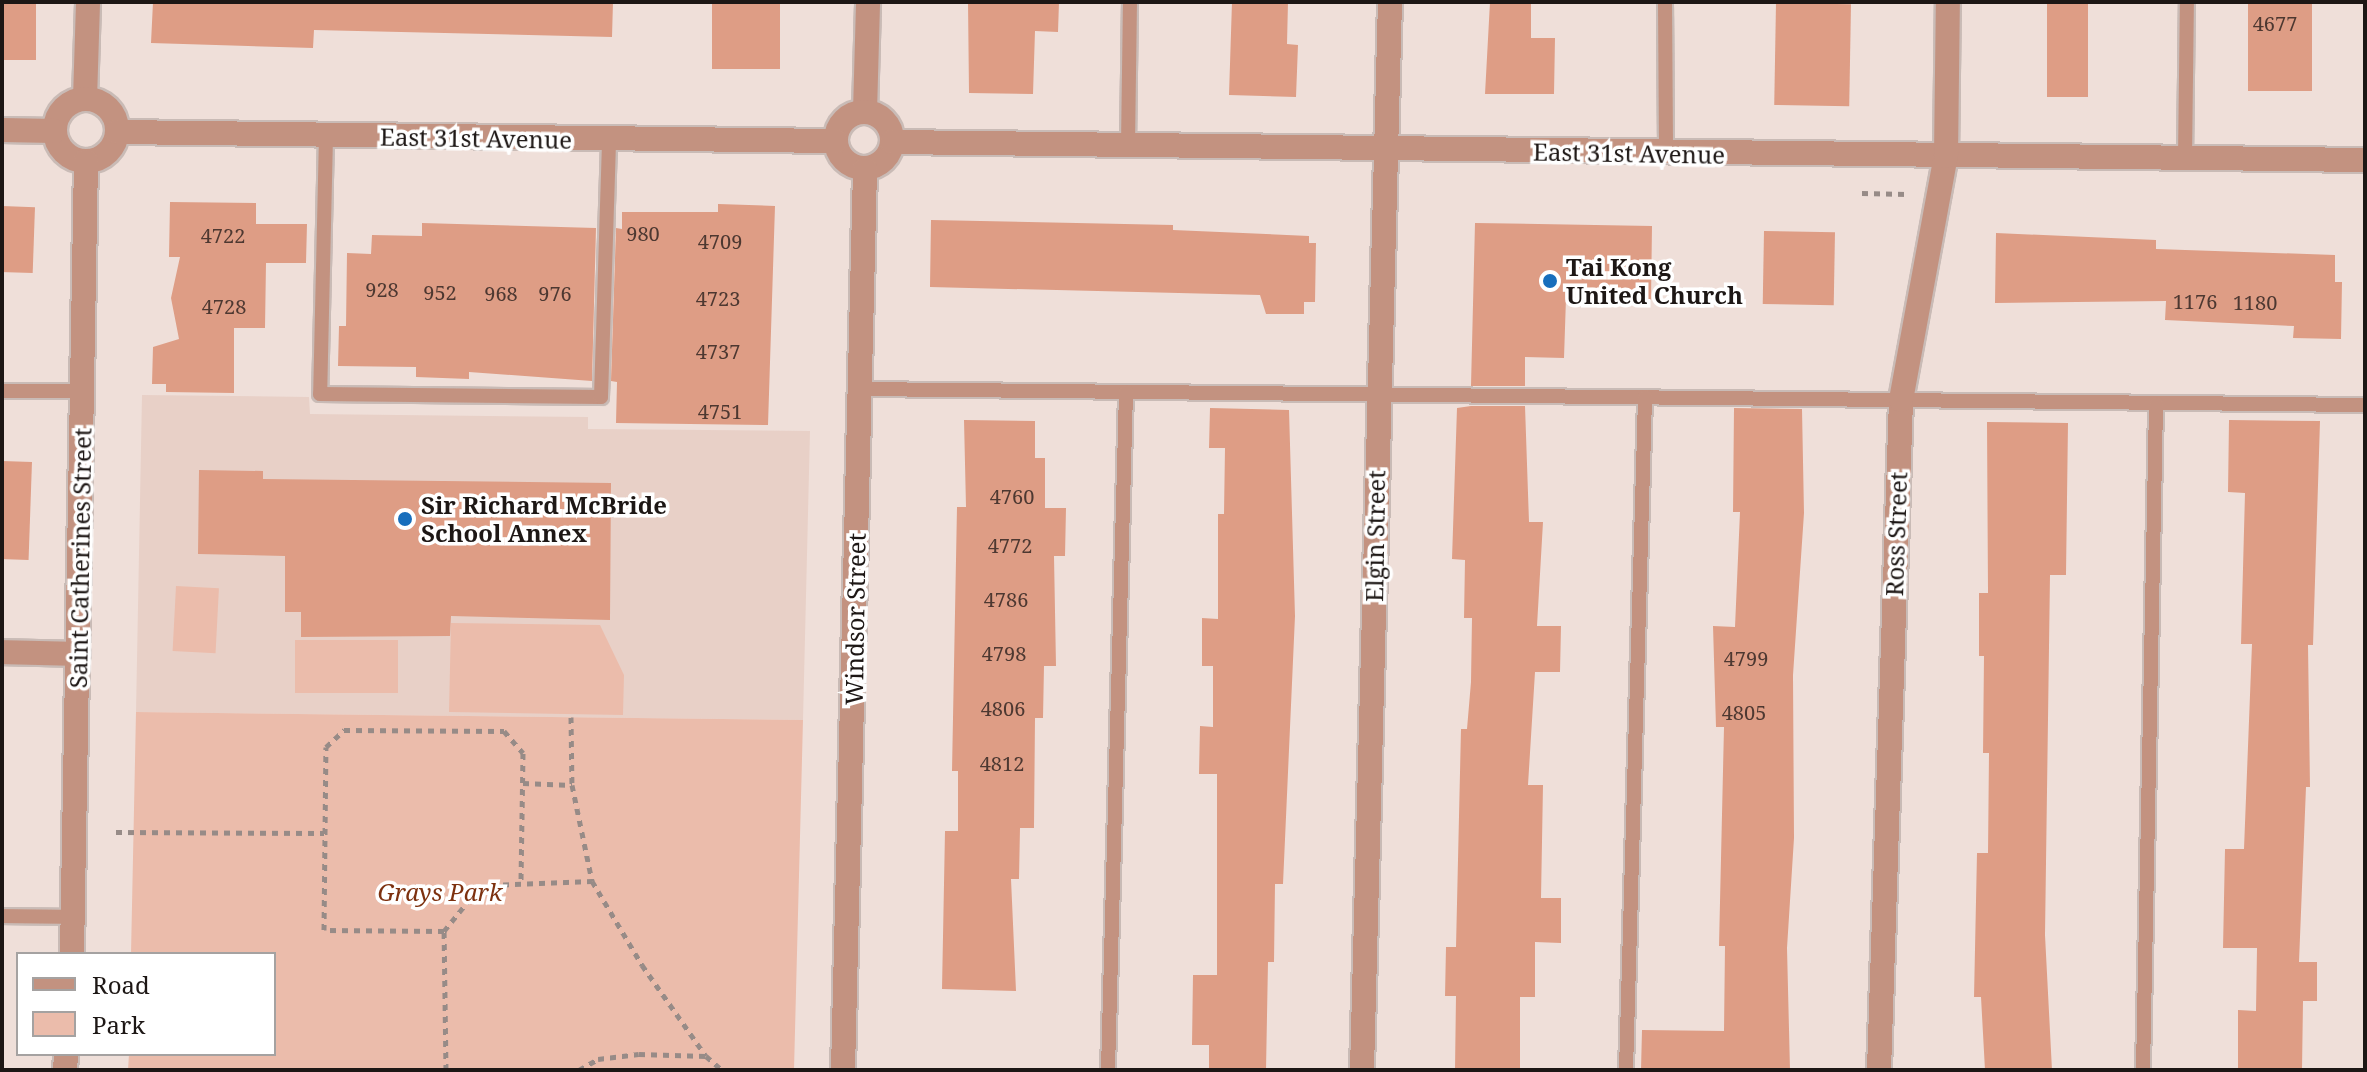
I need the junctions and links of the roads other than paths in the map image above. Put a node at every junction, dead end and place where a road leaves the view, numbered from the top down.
1 (88, 2) edge
2 (868, 2) edge
3 (1130, 2) edge
4 (1390, 2) edge
5 (1665, 2) edge
6 (1948, 2) edge
7 (2187, 2) edge
8 (85, 99) junction
9 (865, 112) junction
10 (2, 130) edge
11 (55, 131) junction
12 (117, 132) junction
13 (326, 136) junction
14 (609, 140) junction
15 (836, 141) junction
16 (892, 142) junction
17 (1128, 144) junction
18 (1390, 150) junction
19 (1666, 153) junction
20 (1946, 156) junction
21 (2185, 158) junction
22 (2365, 160) edge
23 (86, 161) junction
24 (865, 169) junction
25 (860, 389) junction
26 (1379, 390) junction
27 (2, 391) edge
28 (82, 391) junction
29 (1126, 392) junction
30 (1645, 397) junction
31 (1901, 400) junction
32 (2156, 404) junction
33 (2365, 405) edge
34 (2, 652) edge
35 (78, 654) junction
36 (2, 916) edge
37 (74, 917) junction
38 (72, 952) edge
39 (843, 1070) edge
40 (1108, 1070) edge
41 (1362, 1070) edge
42 (1626, 1070) edge
43 (1879, 1070) edge
44 (2143, 1070) edge

1 - 8 street
2 - 9 street
3 - 17 lane
4 - 18 street, Elgin Street
5 - 19 lane
6 - 20 street, Ross Street
7 - 21 lane
8 - 11 street
8 - 12 street
9 - 15 street
9 - 16 street
10 - 11 street
11 - 23 street
12 - 13 street, East 31st Avenue
12 - 23 street
13 - 14 street, East 31st Avenue
13 - 14 lane
14 - 15 street, East 31st Avenue
15 - 24 street
16 - 17 street, East 31st Avenue
16 - 24 street
17 - 18 street, East 31st Avenue
18 - 19 street, East 31st Avenue
18 - 26 street, Elgin Street
19 - 20 street, East 31st Avenue
20 - 21 street, East 31st Avenue
20 - 31 street, Ross Street
21 - 22 street, East 31st Avenue
23 - 28 street, Saint Catherines Street
24 - 25 street, Windsor Street
25 - 29 lane
25 - 39 street, Windsor Street
26 - 29 lane
26 - 30 lane
26 - 41 street, Elgin Street
27 - 28 lane
28 - 35 street, Saint Catherines Street
29 - 40 lane
30 - 31 lane
30 - 42 lane
31 - 32 lane
31 - 43 street, Ross Street
32 - 33 lane
32 - 44 lane
34 - 35 street
35 - 37 street, Saint Catherines Street
36 - 37 lane
37 - 38 street, Saint Catherines Street

